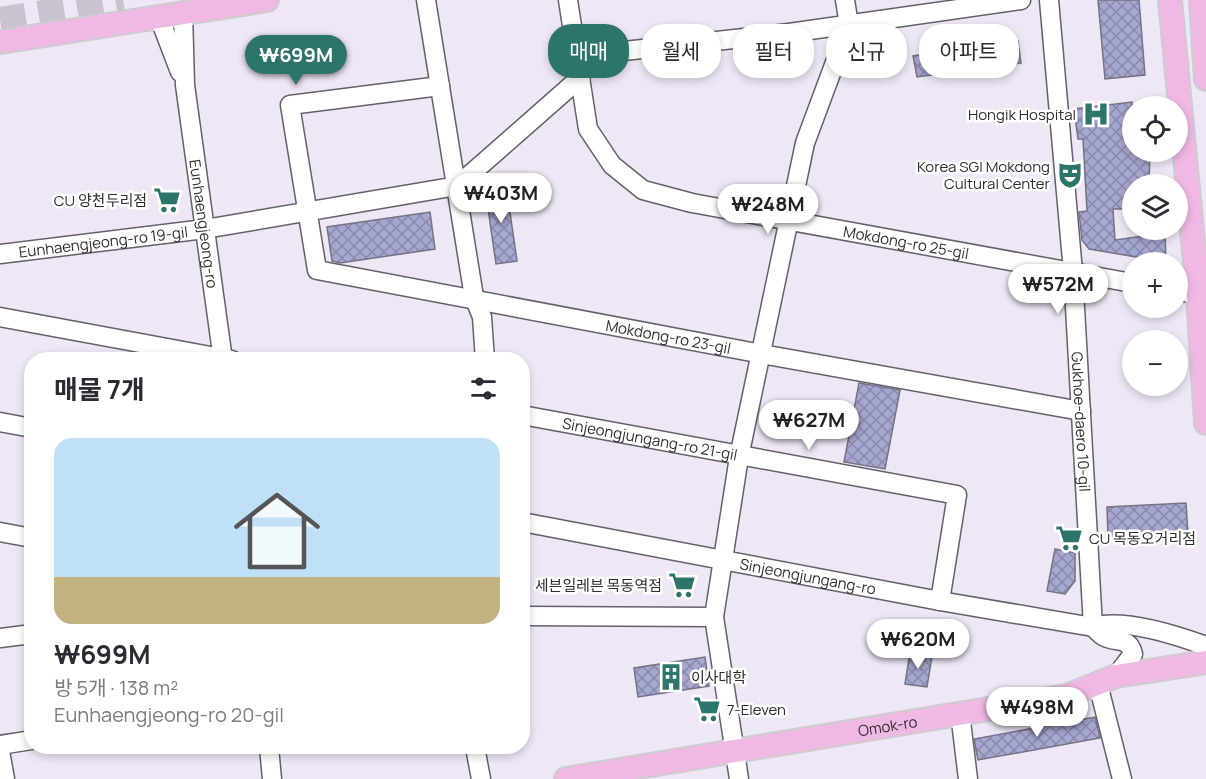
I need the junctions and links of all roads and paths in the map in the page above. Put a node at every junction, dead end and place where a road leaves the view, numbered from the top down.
1 (267, 0) edge
2 (426, 0) edge
3 (568, 0) edge
4 (845, 0) edge
5 (1021, 0) edge
6 (1050, 0) edge
7 (1201, 0) edge
8 (1168, 6) edge
9 (183, 13) junction
10 (159, 17) junction
11 (572, 24) edge
12 (849, 24) edge
13 (856, 24) edge
14 (826, 28) edge
15 (1204, 35) edge
16 (0, 42) edge
17 (629, 50) edge
18 (581, 78) joint
19 (829, 78) edge
20 (1206, 79) edge
21 (185, 85) junction
22 (440, 86) junction
23 (457, 186) junction
24 (307, 210) junction
25 (789, 221) junction
26 (205, 229) junction
27 (0, 254) edge
28 (1073, 272) junction
29 (1122, 281) edge
30 (1194, 294) edge
31 (474, 297) junction
32 (0, 317) edge
33 (188, 352) edge
34 (225, 352) edge
35 (484, 352) edge
36 (762, 354) junction
37 (1081, 411) junction
38 (530, 417) edge
39 (0, 422) edge
40 (1206, 423) edge
41 (24, 426) edge
42 (739, 456) junction
43 (530, 524) edge
44 (0, 532) edge
45 (24, 536) edge
46 (724, 560) junction
47 (940, 601) junction
48 (530, 616) edge
49 (714, 617) junction
50 (1093, 627) junction
51 (24, 635) edge
52 (0, 638) edge
53 (1206, 646) edge
54 (1206, 662) edge
55 (1107, 680) junction
56 (960, 714) junction
57 (24, 741) edge
58 (0, 745) edge
59 (0, 751) edge
60 (736, 751) junction
61 (269, 754) edge
62 (476, 754) edge
63 (5, 779) edge
64 (272, 779) edge
65 (481, 779) edge
66 (566, 779) edge
67 (740, 779) edge
68 (968, 779) edge
69 (1122, 779) edge

1 - 9 main road
2 - 22 street
3 - 11 street, Mokdong-ro 25-gil
4 - 12 street
5 - 13 street
6 - 28 street, Gukhoe-daero 10-gil
7 - 15 main road
8 - 30 main road
9 - 10 main road
9 - 21 street, Eunhaengjeong-ro
10 - 16 main road
10 - 21 street, Eunhaengjeong-ro
14 - 17 street
15 - 20 main road
18 - 23 street
18 - 25 street, Mokdong-ro 25-gil
19 - 25 street
21 - 26 street, Eunhaengjeong-ro
22 - 23 street
22 - 24 street
23 - 24 street, Eunhaengjeong-ro 19-gil
23 - 31 street
24 - 26 street, Eunhaengjeong-ro 19-gil
24 - 31 street, Mokdong-ro 23-gil
25 - 28 street, Mokdong-ro 25-gil
25 - 36 street
26 - 27 street, Eunhaengjeong-ro 19-gil
26 - 34 street, Eunhaengjeong-ro
28 - 29 street, Mokdong-ro 25-gil
28 - 37 street, Gukhoe-daero 10-gil
30 - 40 main road
31 - 35 street
31 - 36 street, Mokdong-ro 23-gil
32 - 33 street
36 - 37 street, Mokdong-ro 23-gil
36 - 42 street
37 - 50 street, Gukhoe-daero 10-gil
38 - 42 street, Sinjeongjungang-ro 21-gil
39 - 41 street
42 - 46 street
42 - 47 street, Sinjeongjungang-ro 21-gil
43 - 46 street, Sinjeongjungang-ro
44 - 45 street
46 - 47 street, Sinjeongjungang-ro
46 - 49 street
47 - 50 street, Sinjeongjungang-ro
48 - 49 street
49 - 60 street
50 - 53 street, Sinjeongjungang-ro
50 - 55 street, Sinjeongjungang-ro
51 - 52 street
54 - 55 main road, Omok-ro
55 - 56 main road, Omok-ro
55 - 69 street
56 - 60 main road, Omok-ro
56 - 68 street
57 - 58 street
59 - 63 street
60 - 66 main road, Omok-ro
60 - 67 street
61 - 64 street
62 - 65 street

